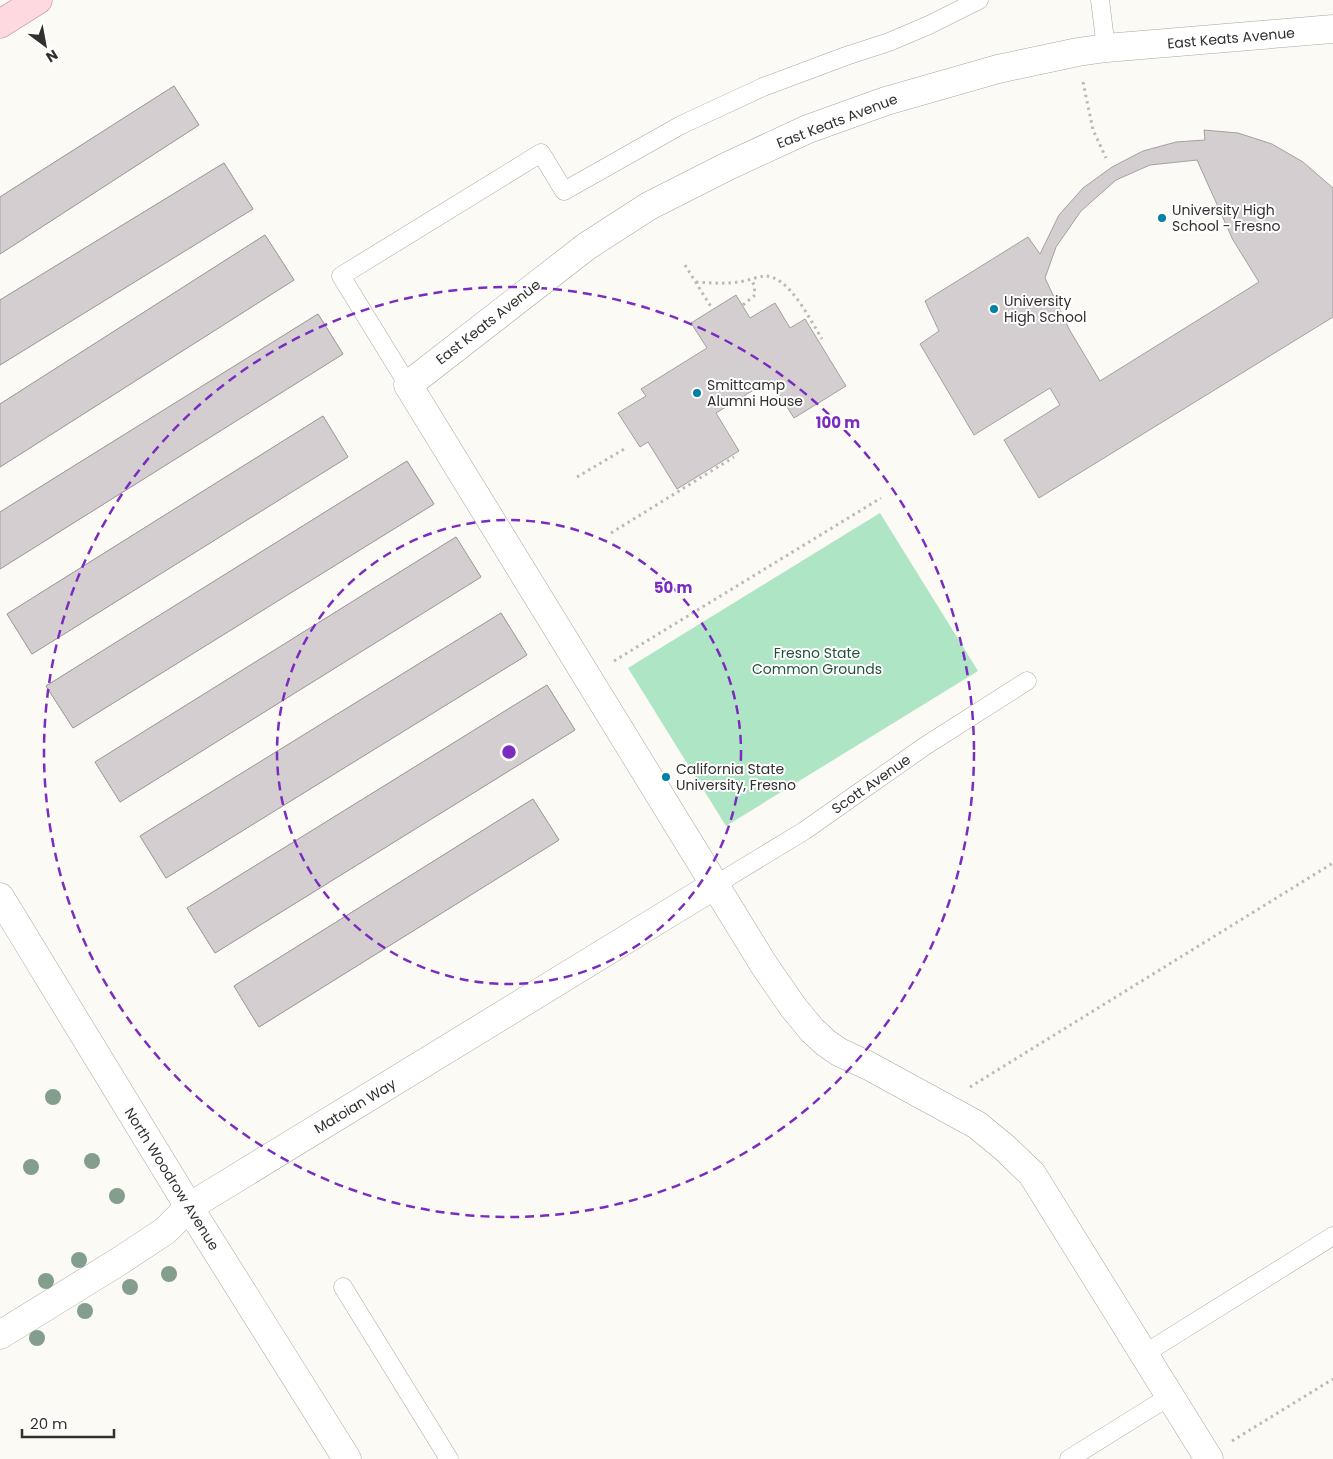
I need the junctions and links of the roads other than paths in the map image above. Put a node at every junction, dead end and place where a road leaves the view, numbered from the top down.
1 (38, 0) edge
2 (979, 0) edge
3 (1100, 0) edge
4 (0, 24) edge
5 (1333, 29) edge
6 (1106, 48) junction
7 (408, 385) junction
8 (1027, 681) dead end
9 (715, 885) junction
10 (0, 897) edge
11 (189, 1207) junction
12 (1333, 1236) edge
13 (343, 1287) dead end
14 (0, 1335) edge
15 (1144, 1354) junction
16 (1170, 1396) junction
17 (1218, 1452) edge
18 (346, 1459) edge
19 (449, 1459) edge
20 (1069, 1459) edge

1 - 4 main road
2 - 7 lane
3 - 6 lane
5 - 6 street, East Keats Avenue
6 - 7 street, East Keats Avenue
7 - 9 street
8 - 9 lane, Scott Avenue
9 - 11 street, Matoian Way
9 - 15 street
10 - 11 street, North Woodrow Avenue
11 - 14 street, Matoian Way
11 - 18 street, North Woodrow Avenue
12 - 15 lane
13 - 19 lane
15 - 16 street
16 - 17 street
16 - 20 lane

